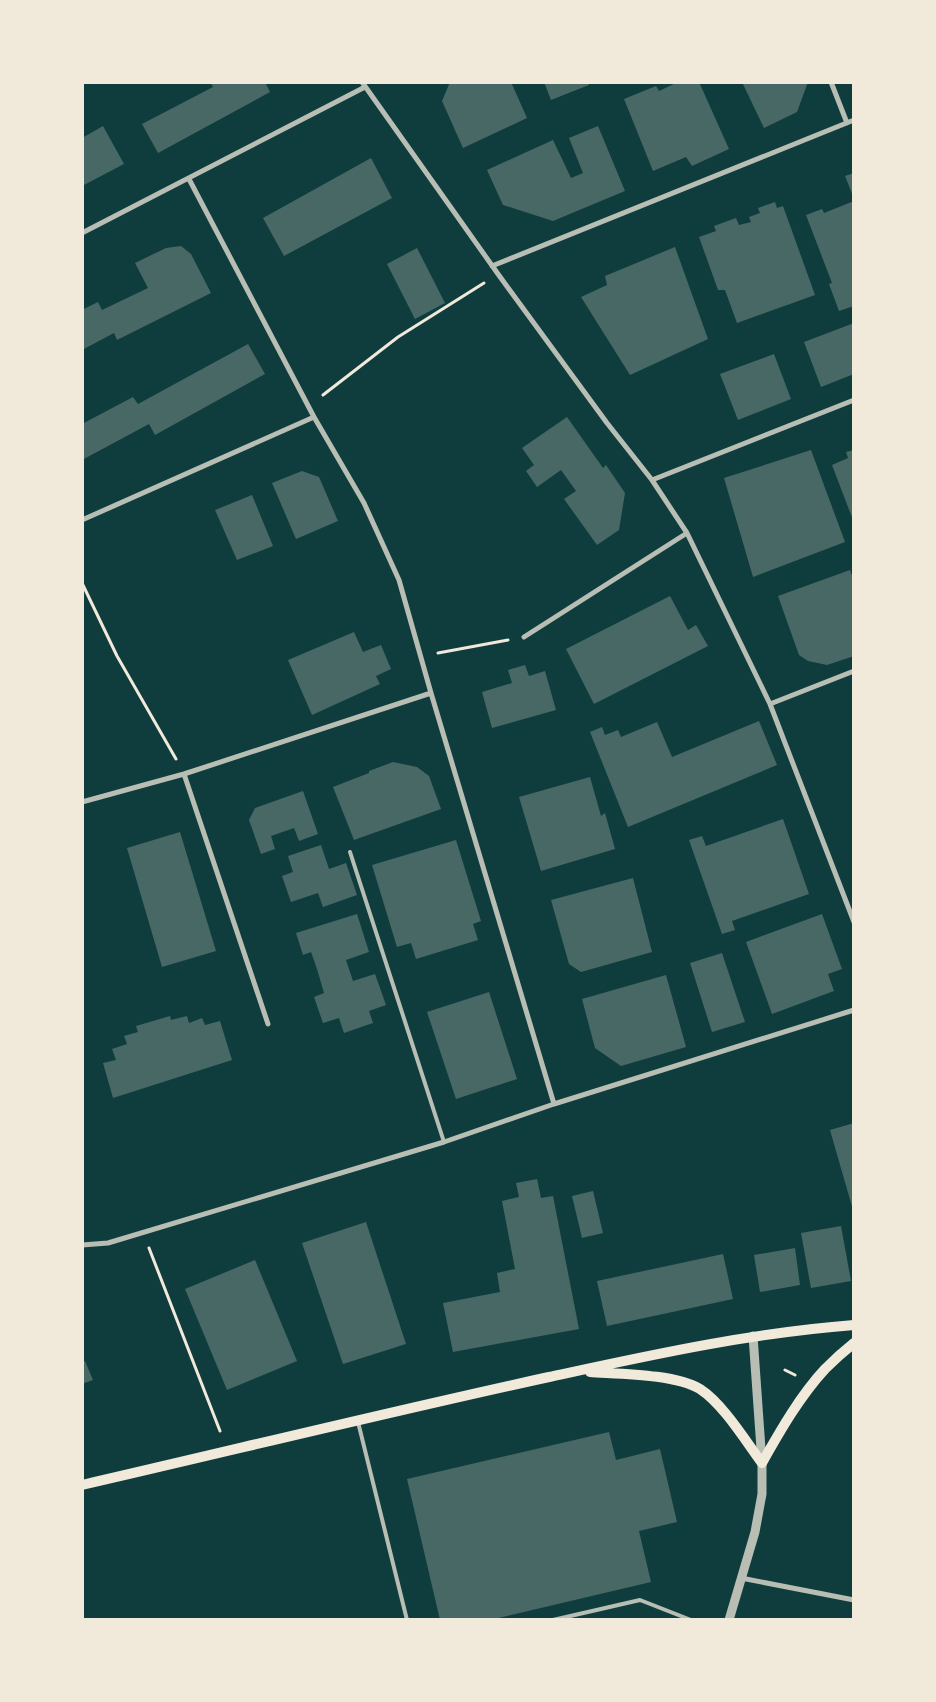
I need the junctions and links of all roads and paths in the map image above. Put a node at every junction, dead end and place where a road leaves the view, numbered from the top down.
1 (831, 82) edge
2 (364, 85) edge
3 (854, 120) edge
4 (847, 123) junction
5 (189, 179) junction
6 (82, 233) edge
7 (492, 266) junction
8 (498, 274) junction
9 (854, 400) edge
10 (308, 406) junction
11 (314, 417) junction
12 (652, 480) junction
13 (82, 520) edge
14 (687, 533) junction
15 (82, 583) edge
16 (524, 637) joint
17 (421, 656) junction
18 (854, 671) edge
19 (431, 693) junction
20 (770, 704) junction
21 (184, 774) junction
22 (82, 802) edge
23 (350, 852) dead end
24 (854, 922) edge
25 (854, 1010) edge
26 (268, 1024) dead end
27 (554, 1104) junction
28 (444, 1142) junction
29 (143, 1233) junction
30 (82, 1245) edge
31 (854, 1325) edge
32 (753, 1336) junction
33 (854, 1343) edge
34 (579, 1371) junction
35 (357, 1420) junction
36 (228, 1450) junction
37 (762, 1463) junction
38 (82, 1485) edge
39 (742, 1578) junction
40 (854, 1600) edge
41 (407, 1620) edge
42 (553, 1620) edge
43 (691, 1620) edge
44 (729, 1620) edge

1 - 4 street
2 - 5 street
2 - 7 street
3 - 4 street
4 - 7 street
5 - 6 street
5 - 10 street
7 - 8 street
8 - 10 path
8 - 12 street
9 - 12 street
10 - 11 street
11 - 13 street
11 - 17 street
12 - 14 street
14 - 16 street
14 - 20 street
15 - 21 path
16 - 17 path
17 - 19 street
18 - 20 street
19 - 21 street
19 - 27 street
20 - 24 street
21 - 22 street
21 - 26 street
23 - 28 lane
25 - 27 street
27 - 28 street
28 - 29 street
29 - 30 street
29 - 36 path
31 - 32 main road
32 - 34 main road
32 - 37 street
33 - 37 main road
34 - 35 main road
34 - 37 main road
35 - 36 main road
35 - 41 lane
36 - 38 main road
37 - 39 street
39 - 40 street
39 - 44 street
42 - 43 lane

